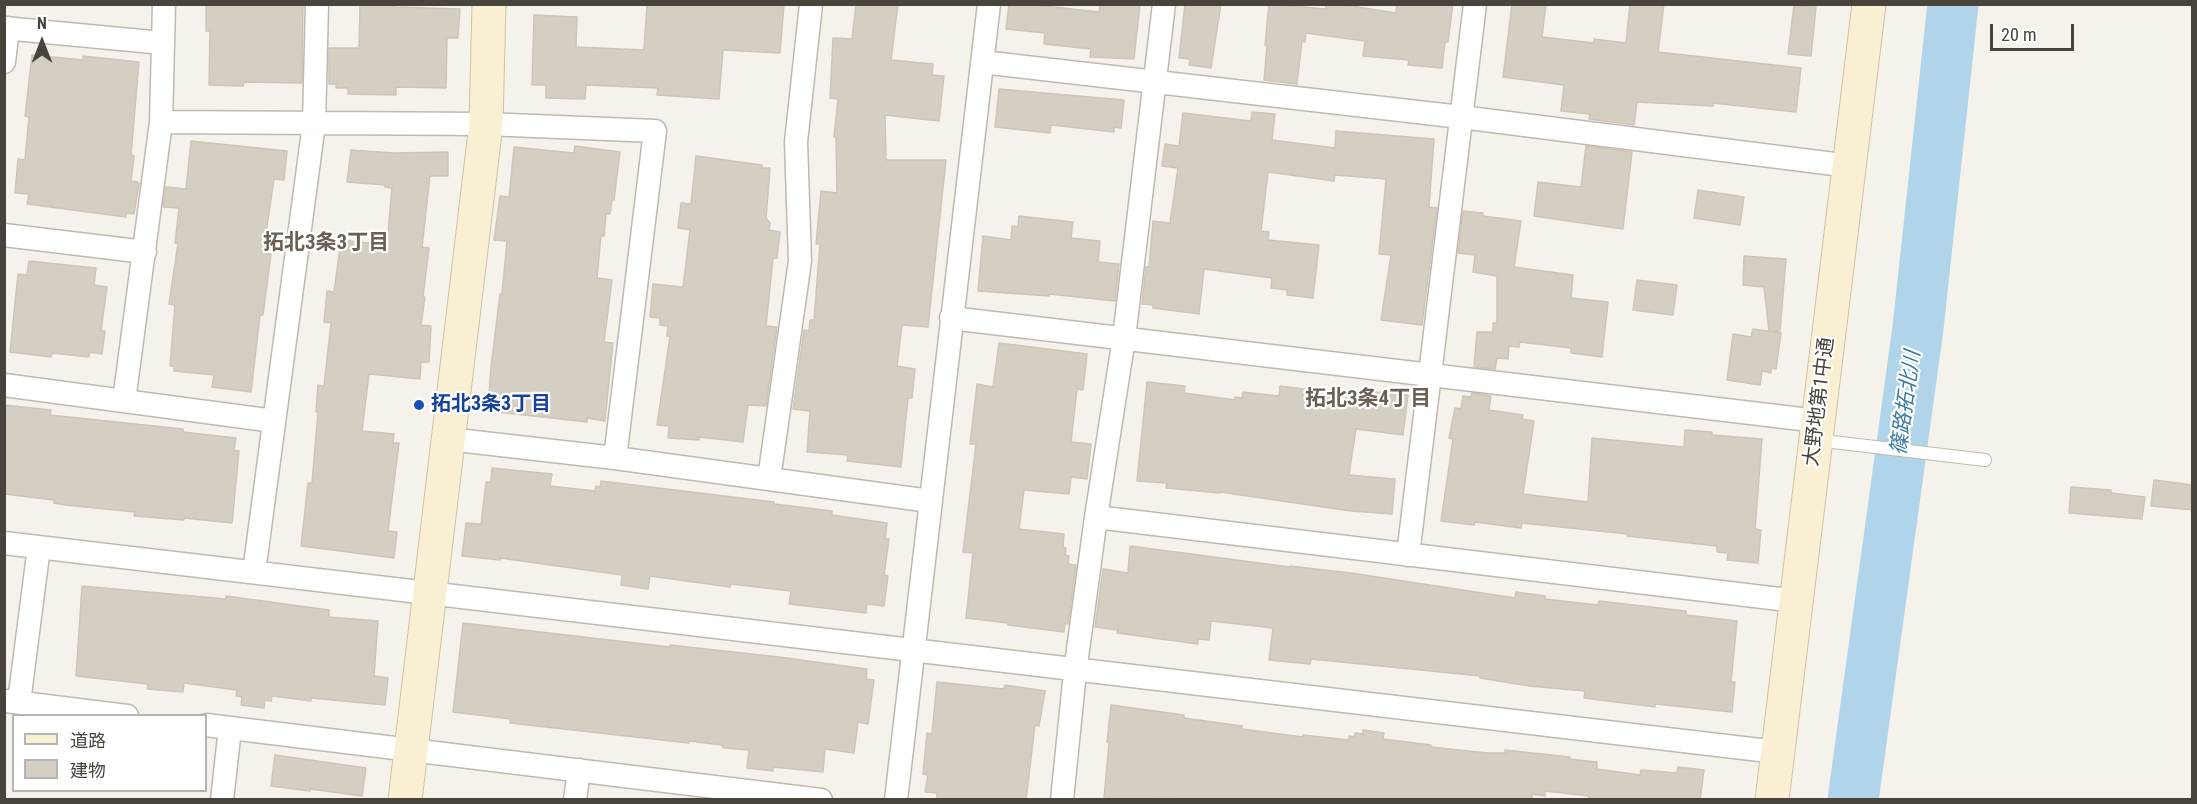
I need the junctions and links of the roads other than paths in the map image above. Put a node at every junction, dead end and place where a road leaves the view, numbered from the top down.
1 (164, 4) edge
2 (317, 4) edge
3 (489, 4) edge
4 (812, 4) edge
5 (989, 4) edge
6 (1164, 4) edge
7 (1474, 4) edge
8 (1869, 4) edge
9 (6, 28) edge
10 (163, 43) junction
11 (4, 62) edge
12 (982, 62) junction
13 (1155, 82) junction
14 (1461, 117) junction
15 (161, 122) junction
16 (314, 124) junction
17 (486, 124) junction
18 (1850, 166) junction
19 (4, 235) edge
20 (145, 252) junction
21 (951, 318) junction
22 (1124, 338) junction
23 (1430, 374) junction
24 (4, 386) edge
25 (124, 401) junction
26 (274, 421) junction
27 (1816, 430) junction
28 (448, 439) junction
29 (615, 458) junction
30 (1985, 459) dead end
31 (769, 479) junction
32 (930, 501) junction
33 (1096, 518) junction
34 (4, 543) edge
35 (39, 547) junction
36 (1408, 555) junction
37 (254, 572) junction
38 (429, 593) junction
39 (1796, 601) junction
40 (914, 651) junction
41 (1075, 672) junction
42 (12, 701) edge
43 (112, 714) edge
44 (207, 725) edge
45 (230, 728) junction
46 (411, 750) junction
47 (1777, 752) junction
48 (579, 770) junction
49 (727, 794) edge
50 (222, 800) edge
51 (405, 800) edge
52 (575, 800) edge
53 (821, 800) edge
54 (896, 800) edge
55 (1062, 800) edge
56 (1772, 800) edge

1 - 10 street
2 - 16 street
3 - 17 street
4 - 31 street
5 - 12 street
6 - 13 street
7 - 14 street
8 - 18 street, 大野地第1中通
9 - 10 street
9 - 11 street
10 - 15 street
12 - 13 street
12 - 21 street
13 - 14 street
13 - 22 street
14 - 18 street
14 - 23 street
15 - 16 street
15 - 20 street
16 - 17 street
16 - 26 street
17 - 28 street
17 - 29 street
18 - 27 street, 大野地第1中通
19 - 20 street
20 - 25 street
21 - 22 street
21 - 32 street
22 - 23 street
22 - 33 street
23 - 27 street
23 - 36 street
24 - 25 street
25 - 26 street
26 - 37 street
27 - 30 lane
27 - 39 street, 大野地第1中通
28 - 29 street
28 - 38 street
29 - 31 street
31 - 32 street
32 - 40 street
33 - 36 street
33 - 41 street
34 - 35 street
35 - 37 street
35 - 42 street
36 - 39 street
37 - 38 street
38 - 40 street
38 - 46 street
39 - 47 street, 大野地第1中通
40 - 41 street
40 - 54 street
41 - 47 street
41 - 55 street
42 - 43 street
44 - 45 street
45 - 46 street
45 - 50 street
46 - 48 street
46 - 51 street
47 - 56 street, 大野地第1中通
48 - 49 street
48 - 52 street
49 - 53 street

